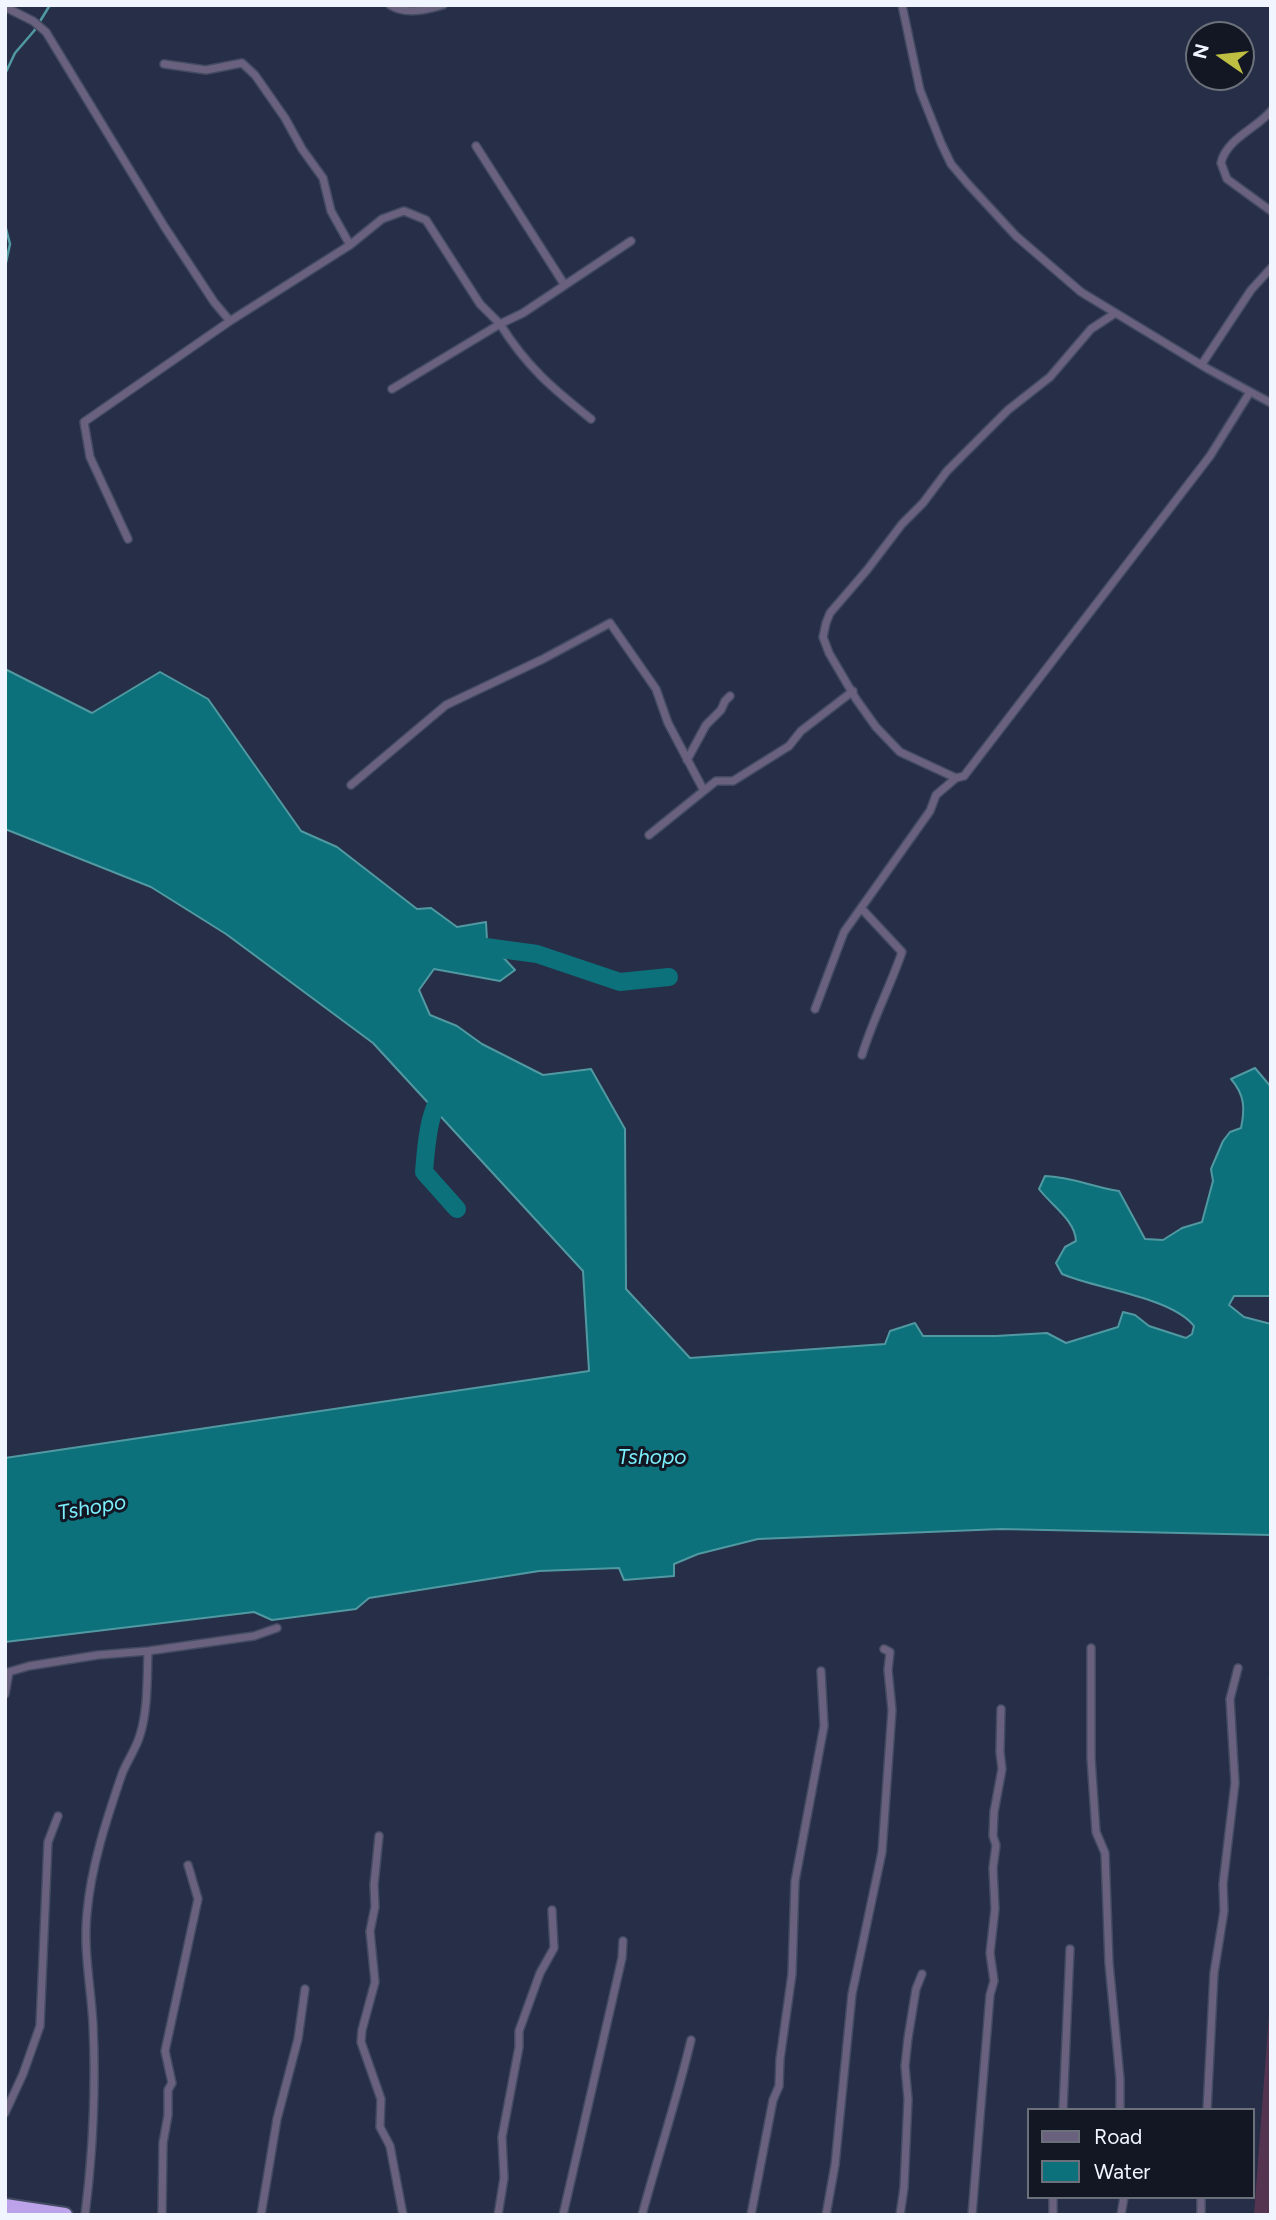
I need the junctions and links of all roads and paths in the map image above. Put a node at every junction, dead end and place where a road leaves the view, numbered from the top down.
1 (390, 5) edge
2 (443, 5) edge
3 (902, 5) edge
4 (5, 7) edge
5 (163, 64) dead end
6 (1271, 110) edge
7 (475, 146) dead end
8 (1271, 211) edge
9 (631, 240) dead end
10 (350, 245) junction
11 (1271, 268) edge
12 (564, 284) junction
13 (1114, 314) junction
14 (230, 321) junction
15 (500, 324) junction
16 (1202, 364) junction
17 (392, 390) dead end
18 (1250, 392) junction
19 (1271, 403) edge
20 (591, 419) dead end
21 (128, 539) dead end
22 (853, 691) junction
23 (730, 696) dead end
24 (687, 760) junction
25 (956, 778) junction
26 (351, 785) dead end
27 (703, 789) junction
28 (649, 835) dead end
29 (861, 908) junction
30 (815, 1009) dead end
31 (862, 1055) dead end
32 (277, 1628) dead end
33 (1091, 1648) dead end
34 (884, 1649) dead end
35 (148, 1651) junction
36 (1238, 1668) dead end
37 (821, 1671) dead end
38 (7, 1672) edge
39 (5, 1694) edge
40 (1001, 1709) dead end
41 (58, 1816) dead end
42 (379, 1836) dead end
43 (188, 1865) dead end
44 (552, 1910) dead end
45 (623, 1941) dead end
46 (1070, 1949) dead end
47 (922, 1974) dead end
48 (305, 1990) dead end
49 (691, 2040) dead end
50 (1062, 2108) edge
51 (1120, 2108) edge
52 (1207, 2108) edge
53 (5, 2113) edge
54 (13, 2210) edge
55 (65, 2215) edge
56 (85, 2215) edge
57 (162, 2215) edge
58 (261, 2215) edge
59 (403, 2215) edge
60 (498, 2215) edge
61 (564, 2215) edge
62 (642, 2215) edge
63 (751, 2215) edge
64 (826, 2215) edge
65 (900, 2215) edge
66 (972, 2215) edge

1 - 2 street
3 - 13 street
4 - 14 street
5 - 10 street
6 - 8 street
7 - 12 street
9 - 12 street
10 - 14 street
10 - 15 street
11 - 16 street
12 - 15 street
13 - 16 street
13 - 22 street
14 - 21 street
15 - 17 street
15 - 20 street
16 - 18 street
18 - 19 street
18 - 25 street
22 - 25 street
22 - 27 street
23 - 24 street
24 - 26 street
24 - 27 street
25 - 29 street
27 - 28 street
29 - 30 street
29 - 31 street
32 - 35 street
33 - 51 street
34 - 64 street
35 - 38 street
35 - 56 street
36 - 52 street
37 - 63 street
38 - 39 street
40 - 66 street
41 - 53 street
42 - 59 street
43 - 57 street
44 - 60 street
45 - 61 street
46 - 50 street
47 - 65 street
48 - 58 street
49 - 62 street
54 - 55 highway

